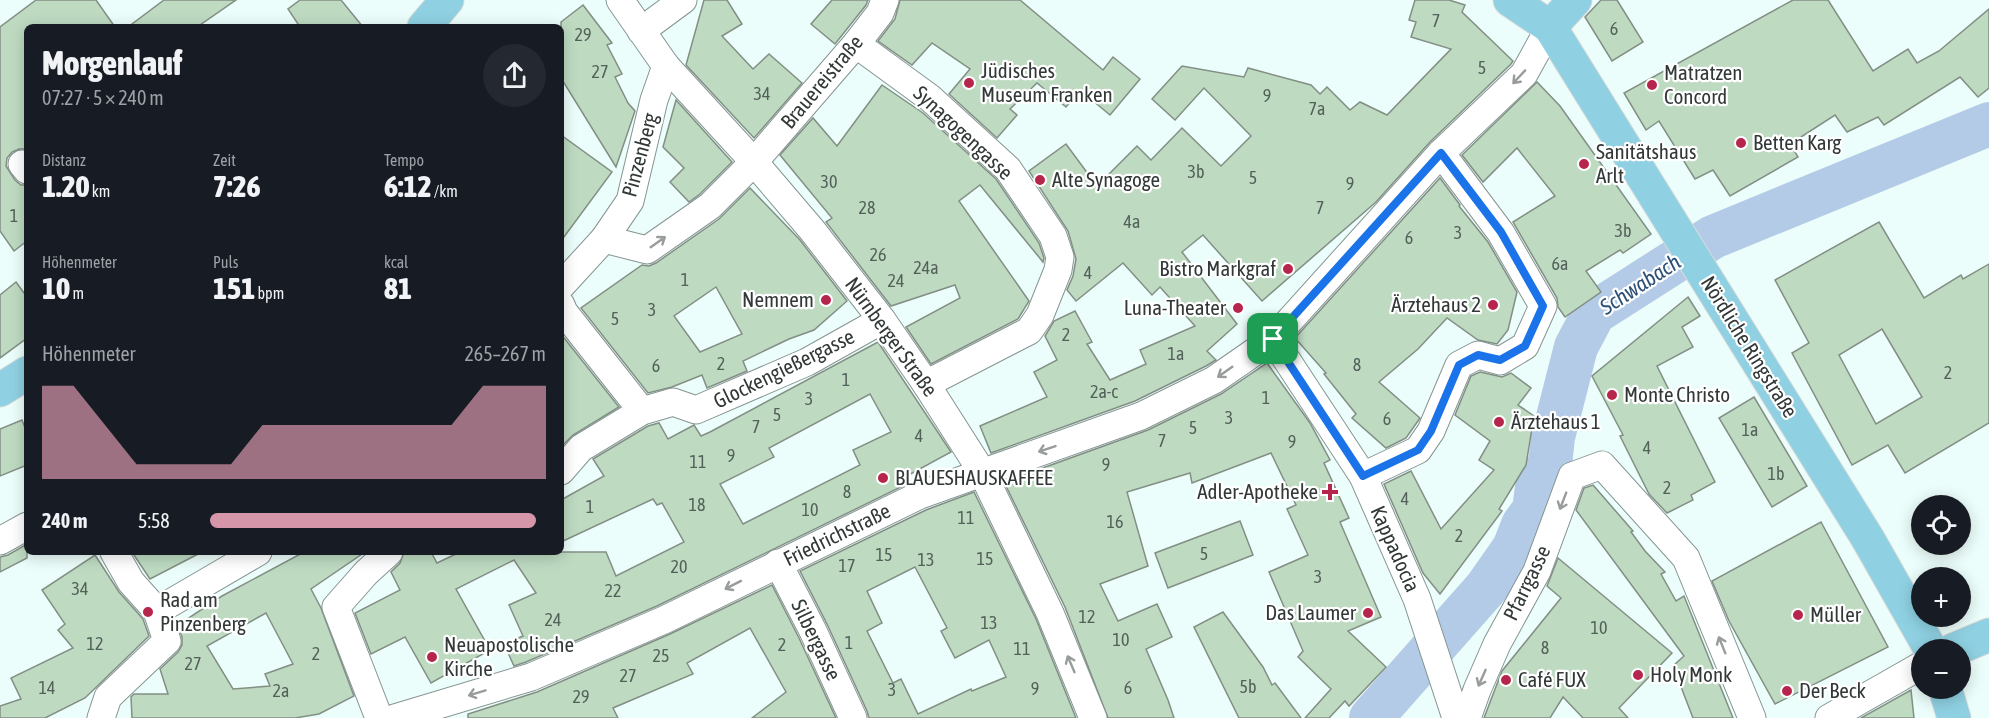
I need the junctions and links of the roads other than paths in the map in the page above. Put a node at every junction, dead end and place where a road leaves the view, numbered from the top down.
1 (447, 0) edge
2 (620, 0) edge
3 (683, 0) edge
4 (885, 0) edge
5 (1510, 0) edge
6 (1575, 0) edge
7 (427, 24) edge
8 (1550, 27) junction
9 (641, 31) junction
10 (856, 44) junction
11 (666, 66) junction
12 (1441, 153) junction
13 (754, 162) junction
14 (604, 239) junction
15 (564, 283) edge
16 (564, 314) edge
17 (882, 320) junction
18 (1273, 339) junction
19 (24, 375) edge
20 (926, 384) junction
21 (0, 390) edge
22 (642, 411) junction
23 (564, 468) edge
24 (982, 472) junction
25 (1363, 476) junction
26 (24, 528) edge
27 (0, 542) edge
28 (116, 555) edge
29 (253, 555) edge
30 (386, 555) edge
31 (778, 563) junction
32 (157, 611) junction
33 (1988, 637) edge
34 (1925, 639) edge
35 (1971, 643) edge
36 (1911, 671) edge
37 (1948, 699) edge
38 (1459, 715) edge
39 (102, 718) edge
40 (379, 718) edge
41 (395, 718) edge
42 (853, 718) edge
43 (1093, 718) edge
44 (1752, 718) edge
45 (1828, 718) edge
46 (1954, 718) edge

1 - 7 main road
2 - 9 street, Nürnberger Straße
3 - 9 street
4 - 10 street, Brauereistraße
5 - 8 main road, Nördliche Ringstraße
6 - 8 main road
8 -> 12 street, Friedrichstraße
8 - 34 main road, Nördliche Ringstraße
9 - 11 street, Nürnberger Straße
10 - 13 street, Brauereistraße
10 - 20 street, Synagogengasse
11 - 13 street, Nürnberger Straße
11 - 14 street, Pinzenberg
12 - 18 street, Friedrichstraße
12 - 25 street
14 -> 13 street
13 - 17 street, Nürnberger Straße
14 - 15 street, Pinzenberg
16 - 22 street
17 - 20 street, Nürnberger Straße
17 - 22 street, Glockengießergasse
18 -> 24 street, Friedrichstraße
18 - 25 street, Kappadocia
19 - 21 main road
20 - 24 street, Nürnberger Straße
22 - 23 street, Glockengießergasse
24 - 31 street, Friedrichstraße
43 -> 24 street, Nürnberger Straße
25 - 38 street, Kappadocia
26 - 27 street
28 - 32 street
29 - 32 street
30 - 40 street
31 -> 41 street, Friedrichstraße
31 - 42 street, Silbergasse
32 - 39 street
33 - 35 main road
36 - 45 street
37 - 46 main road
44 -> 38 street, Pfarrgasse

